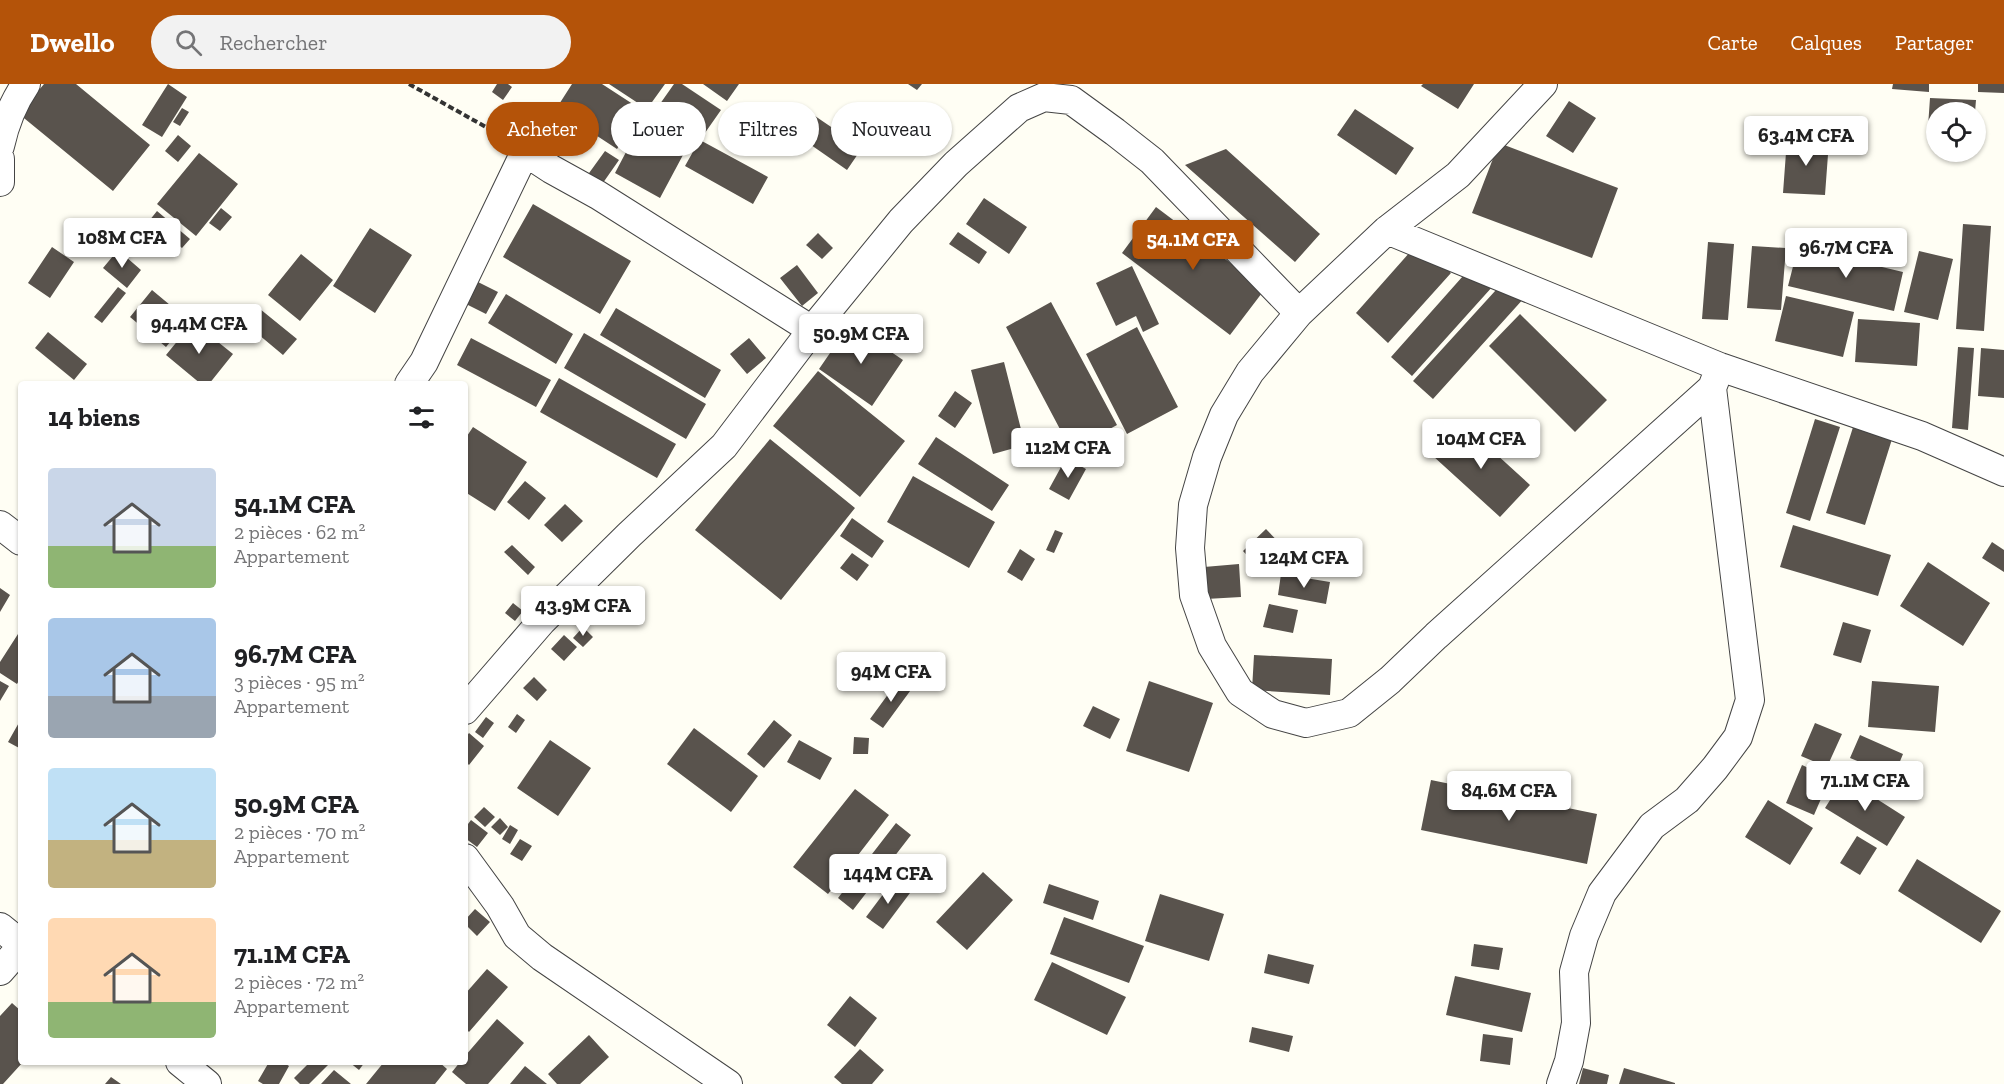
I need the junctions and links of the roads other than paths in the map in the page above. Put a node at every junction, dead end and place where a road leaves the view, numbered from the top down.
1 (26, 84) edge
2 (1543, 84) edge
3 (1020, 96) edge
4 (0, 146) edge
5 (0, 159) edge
6 (0, 183) edge
7 (1387, 230) junction
8 (1299, 313) junction
9 (812, 330) junction
10 (1716, 378) junction
11 (412, 381) edge
12 (2004, 472) edge
13 (0, 525) edge
14 (18, 540) edge
15 (468, 707) edge
16 (468, 862) edge
17 (0, 927) edge
18 (18, 943) edge
19 (18, 950) edge
20 (0, 971) edge
21 (728, 1084) edge
22 (1561, 1084) edge

1 - 4 street
2 - 7 street
3 - 8 street
3 - 9 street
5 - 6 street
7 - 8 street
7 - 10 street
8 - 10 street
9 - 11 street
9 - 15 street
10 - 12 street
10 - 22 street
13 - 14 street
16 - 21 street
17 - 18 street
19 - 20 street

